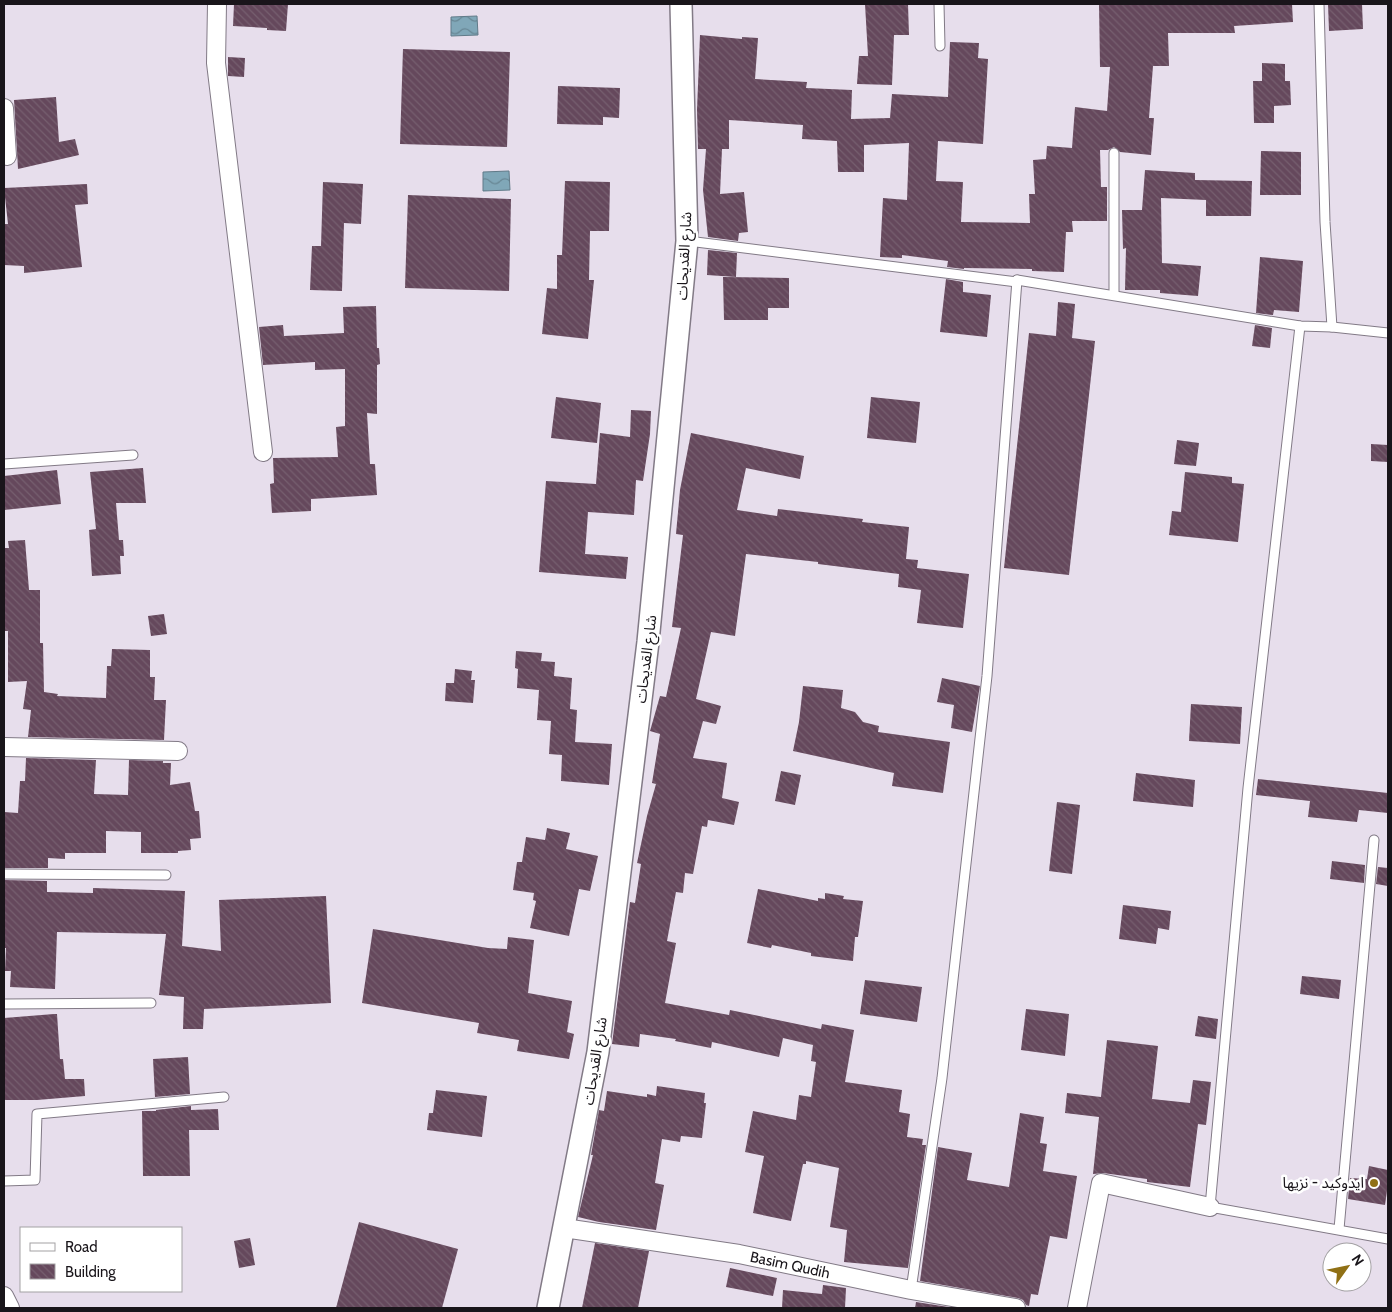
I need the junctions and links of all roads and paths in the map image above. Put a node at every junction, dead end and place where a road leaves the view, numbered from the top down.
1 (217, 4) edge
2 (681, 4) edge
3 (938, 4) edge
4 (1318, 4) edge
5 (940, 46) dead end
6 (4, 108) edge
7 (1114, 153) dead end
8 (7, 156) dead end
9 (687, 241) junction
10 (1017, 280) junction
11 (1114, 294) junction
12 (1300, 326) junction
13 (1332, 327) junction
14 (1388, 333) edge
15 (263, 452) dead end
16 (133, 455) dead end
17 (4, 464) edge
18 (4, 747) edge
19 (178, 751) dead end
20 (1374, 840) dead end
21 (4, 874) edge
22 (166, 875) dead end
23 (151, 1003) dead end
24 (4, 1004) edge
25 (224, 1097) dead end
26 (4, 1181) edge
27 (1210, 1207) junction
28 (564, 1228) junction
29 (1339, 1229) junction
30 (1388, 1239) edge
31 (911, 1290) junction
32 (4, 1296) edge
33 (10, 1308) edge
34 (548, 1308) edge
35 (1016, 1308) edge
36 (1077, 1308) edge

1 - 15 street
2 - 9 street, شارع القديحات
3 - 5 lane
4 - 13 lane
6 - 8 street
7 - 11 lane
9 - 10 lane
9 - 28 street, شارع القديحات
10 - 11 lane
10 - 31 lane
11 - 12 lane
12 - 13 lane
12 - 27 lane
13 - 14 lane
16 - 17 lane
18 - 19 street
20 - 29 lane
21 - 22 lane
23 - 24 lane
25 - 26 lane
27 - 29 lane
27 - 36 street
28 - 31 street, Basim Qudih
28 - 34 street, شارع القديحات
29 - 30 lane
31 - 35 street, Basim Qudih
32 - 33 street

